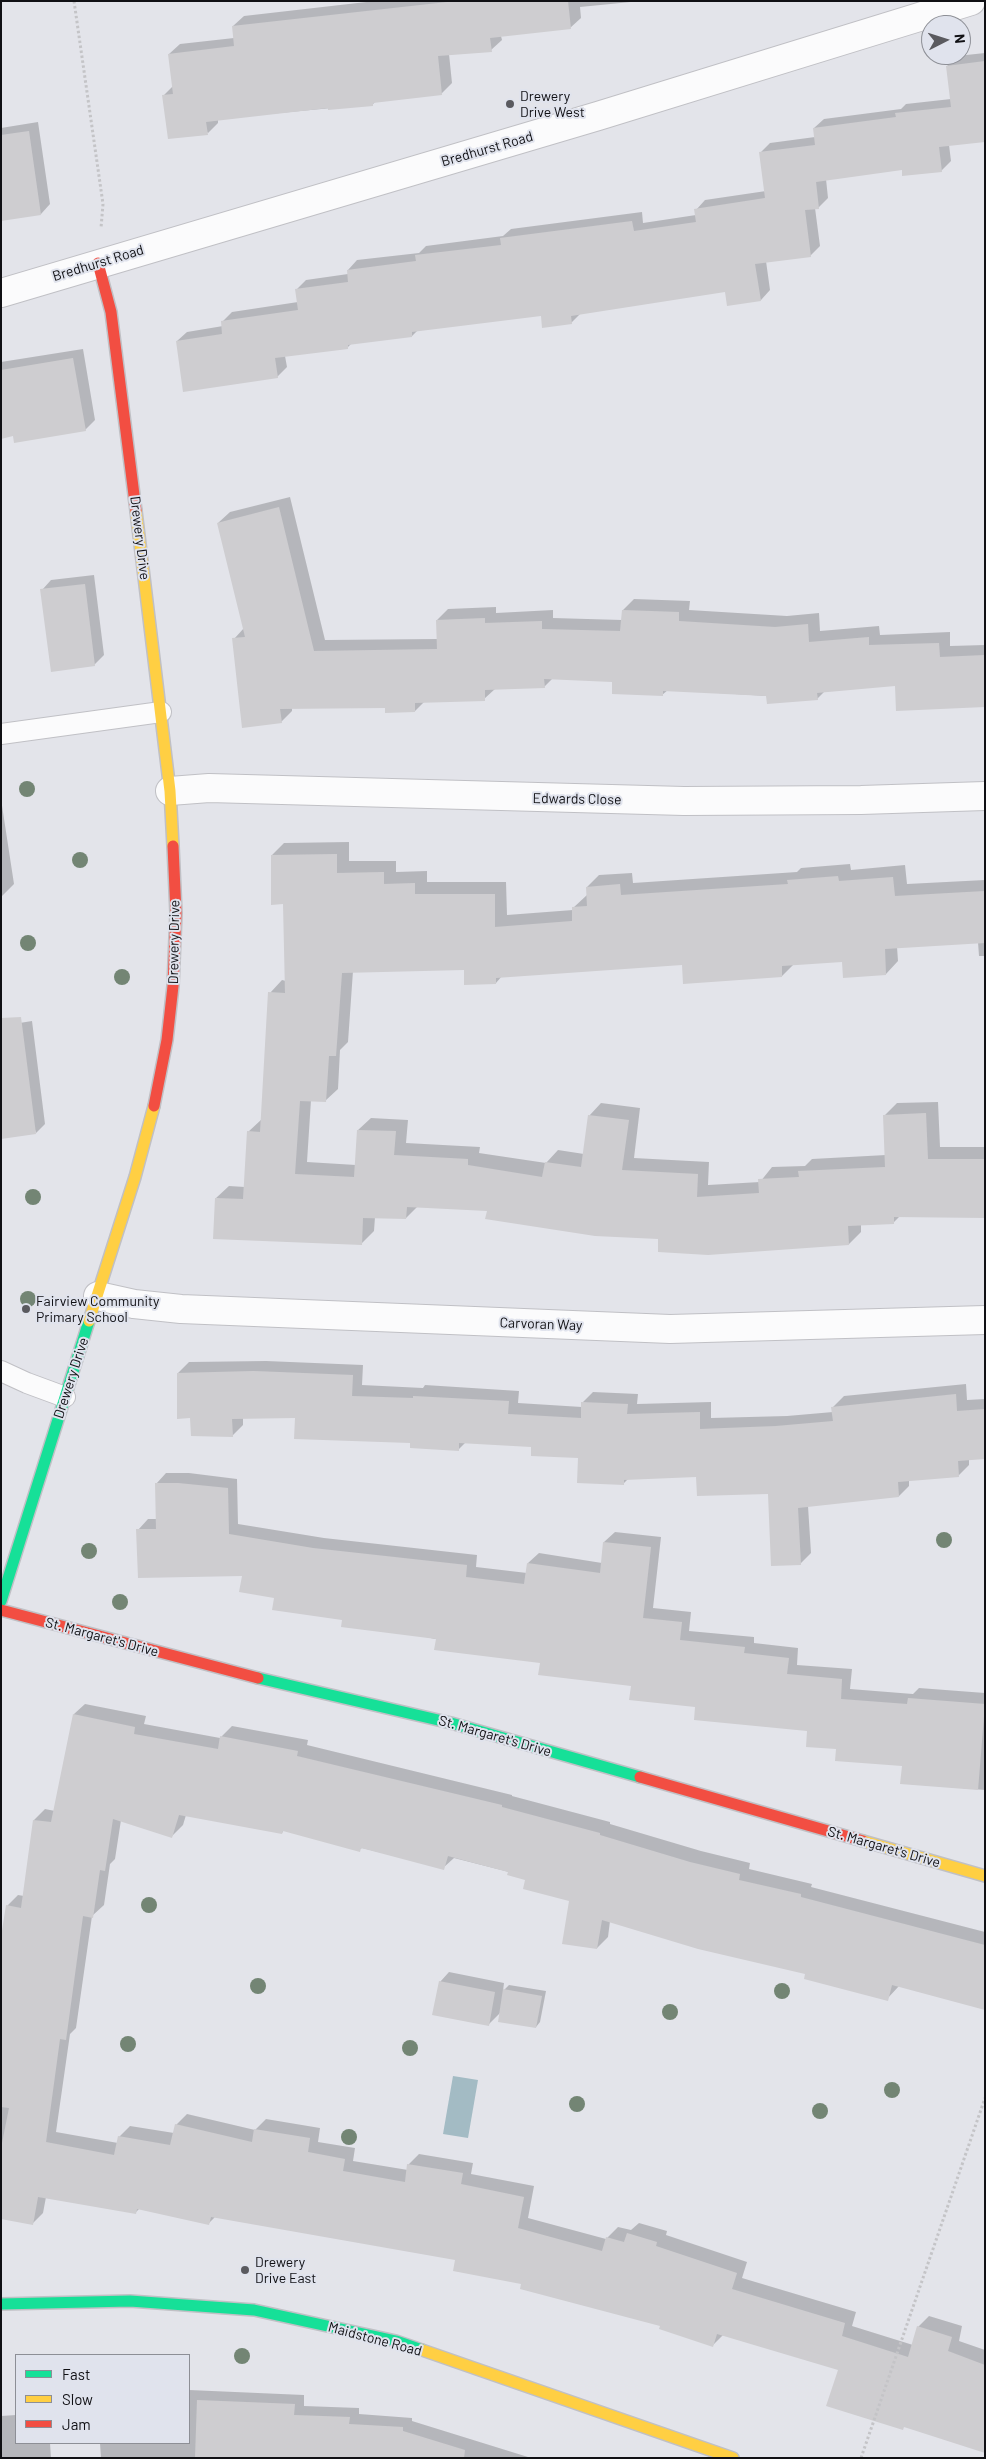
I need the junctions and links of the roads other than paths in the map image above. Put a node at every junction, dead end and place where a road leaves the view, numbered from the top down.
1 (971, 1) edge
2 (98, 263) junction
3 (1, 293) edge
4 (162, 712) junction
5 (1, 734) edge
6 (170, 791) junction
7 (985, 796) edge
8 (98, 1296) junction
9 (985, 1320) edge
10 (1, 1371) edge
11 (65, 1397) junction
12 (1, 1601) edge
13 (1, 1610) edge
14 (985, 1876) edge
15 (1, 2304) edge
16 (733, 2458) edge

1 - 2 street, Bredhurst Road
2 - 3 street, Bredhurst Road
2 - 4 street, Drewery Drive
4 - 5 lane
4 - 6 street, Drewery Drive
6 - 7 street, Edwards Close
6 - 8 street, Drewery Drive
8 - 9 street, Carvoran Way
8 - 11 street, Drewery Drive
10 - 11 lane
11 - 12 street, Drewery Drive
13 - 14 street, St. Margaret's Drive
15 - 16 street, Maidstone Road

